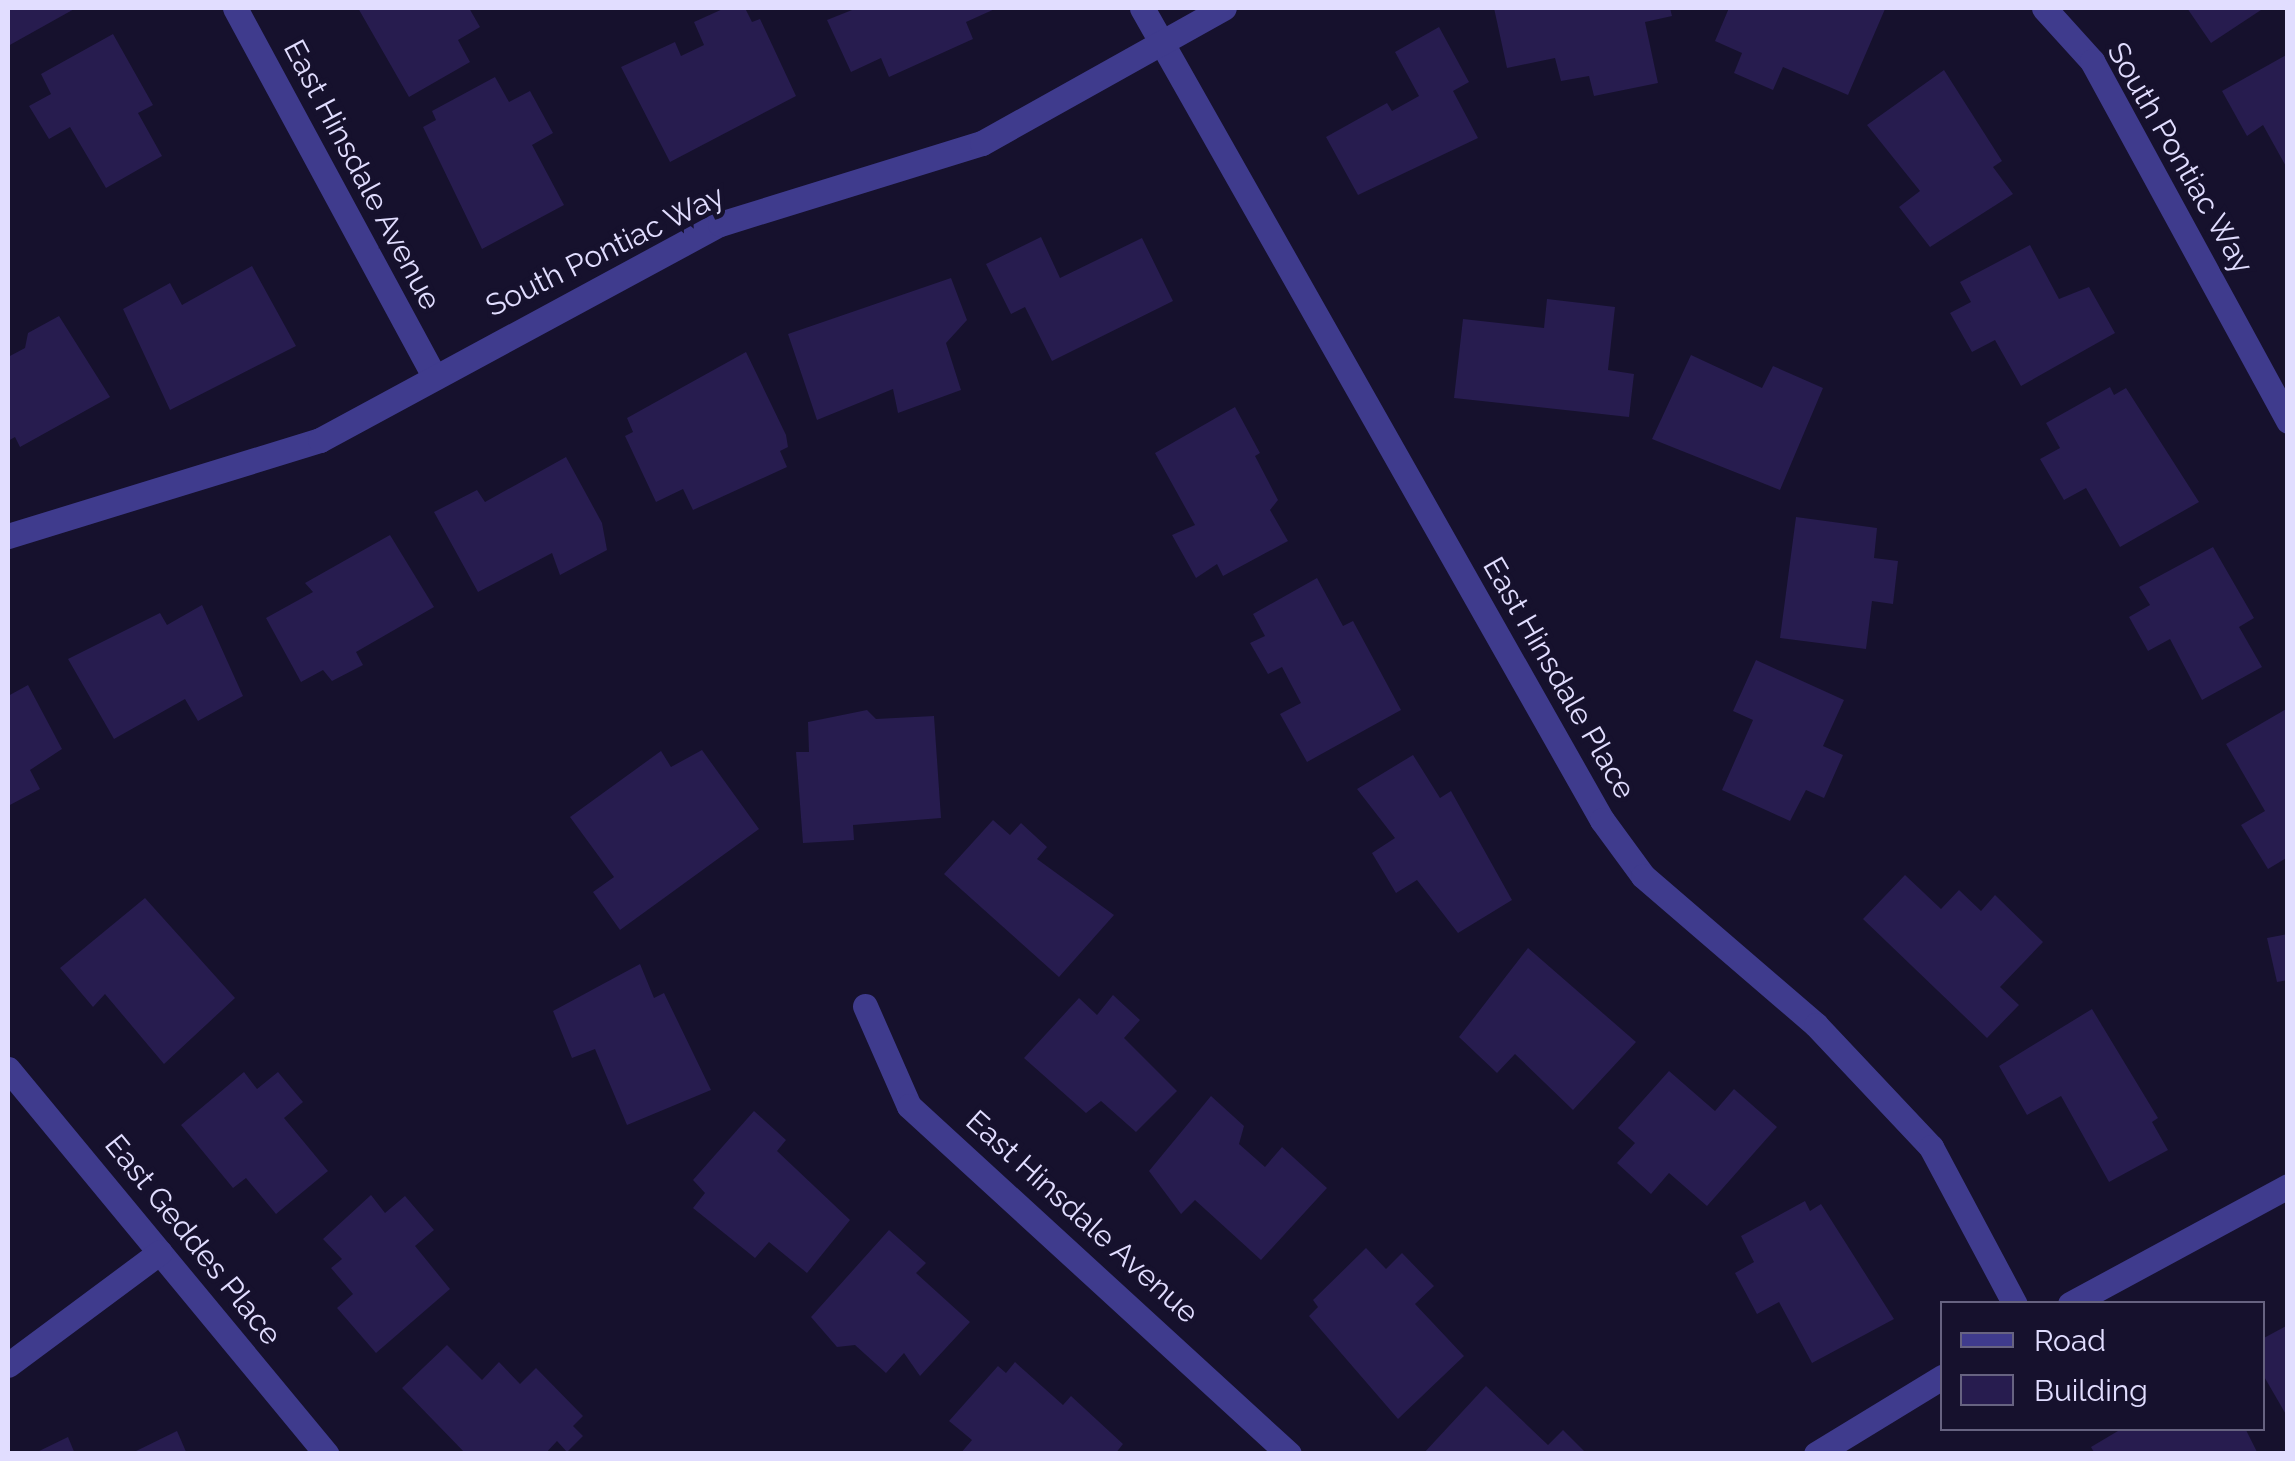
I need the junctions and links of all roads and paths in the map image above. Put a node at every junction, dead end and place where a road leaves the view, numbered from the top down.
1 (235, 8) edge
2 (1142, 8) edge
3 (1224, 8) edge
4 (2044, 8) edge
5 (1161, 42) junction
6 (432, 374) junction
7 (2288, 421) edge
8 (8, 536) edge
9 (865, 1006) dead end
10 (8, 1069) edge
11 (2288, 1186) edge
12 (160, 1252) junction
13 (2012, 1301) edge
14 (2076, 1301) edge
15 (8, 1365) edge
16 (1940, 1379) edge
17 (327, 1454) edge
18 (1288, 1454) edge
19 (1816, 1454) edge

1 - 6 street, East Hinsdale Avenue
2 - 5 street, East Hinsdale Place
3 - 5 street, South Pontiac Way
4 - 7 street, South Pontiac Way
5 - 6 street, South Pontiac Way
5 - 13 street, East Hinsdale Place
6 - 8 street, South Pontiac Way
9 - 18 street, East Hinsdale Avenue
10 - 12 street, East Geddes Place
11 - 14 street
12 - 15 street
12 - 17 street, East Geddes Place
16 - 19 street

